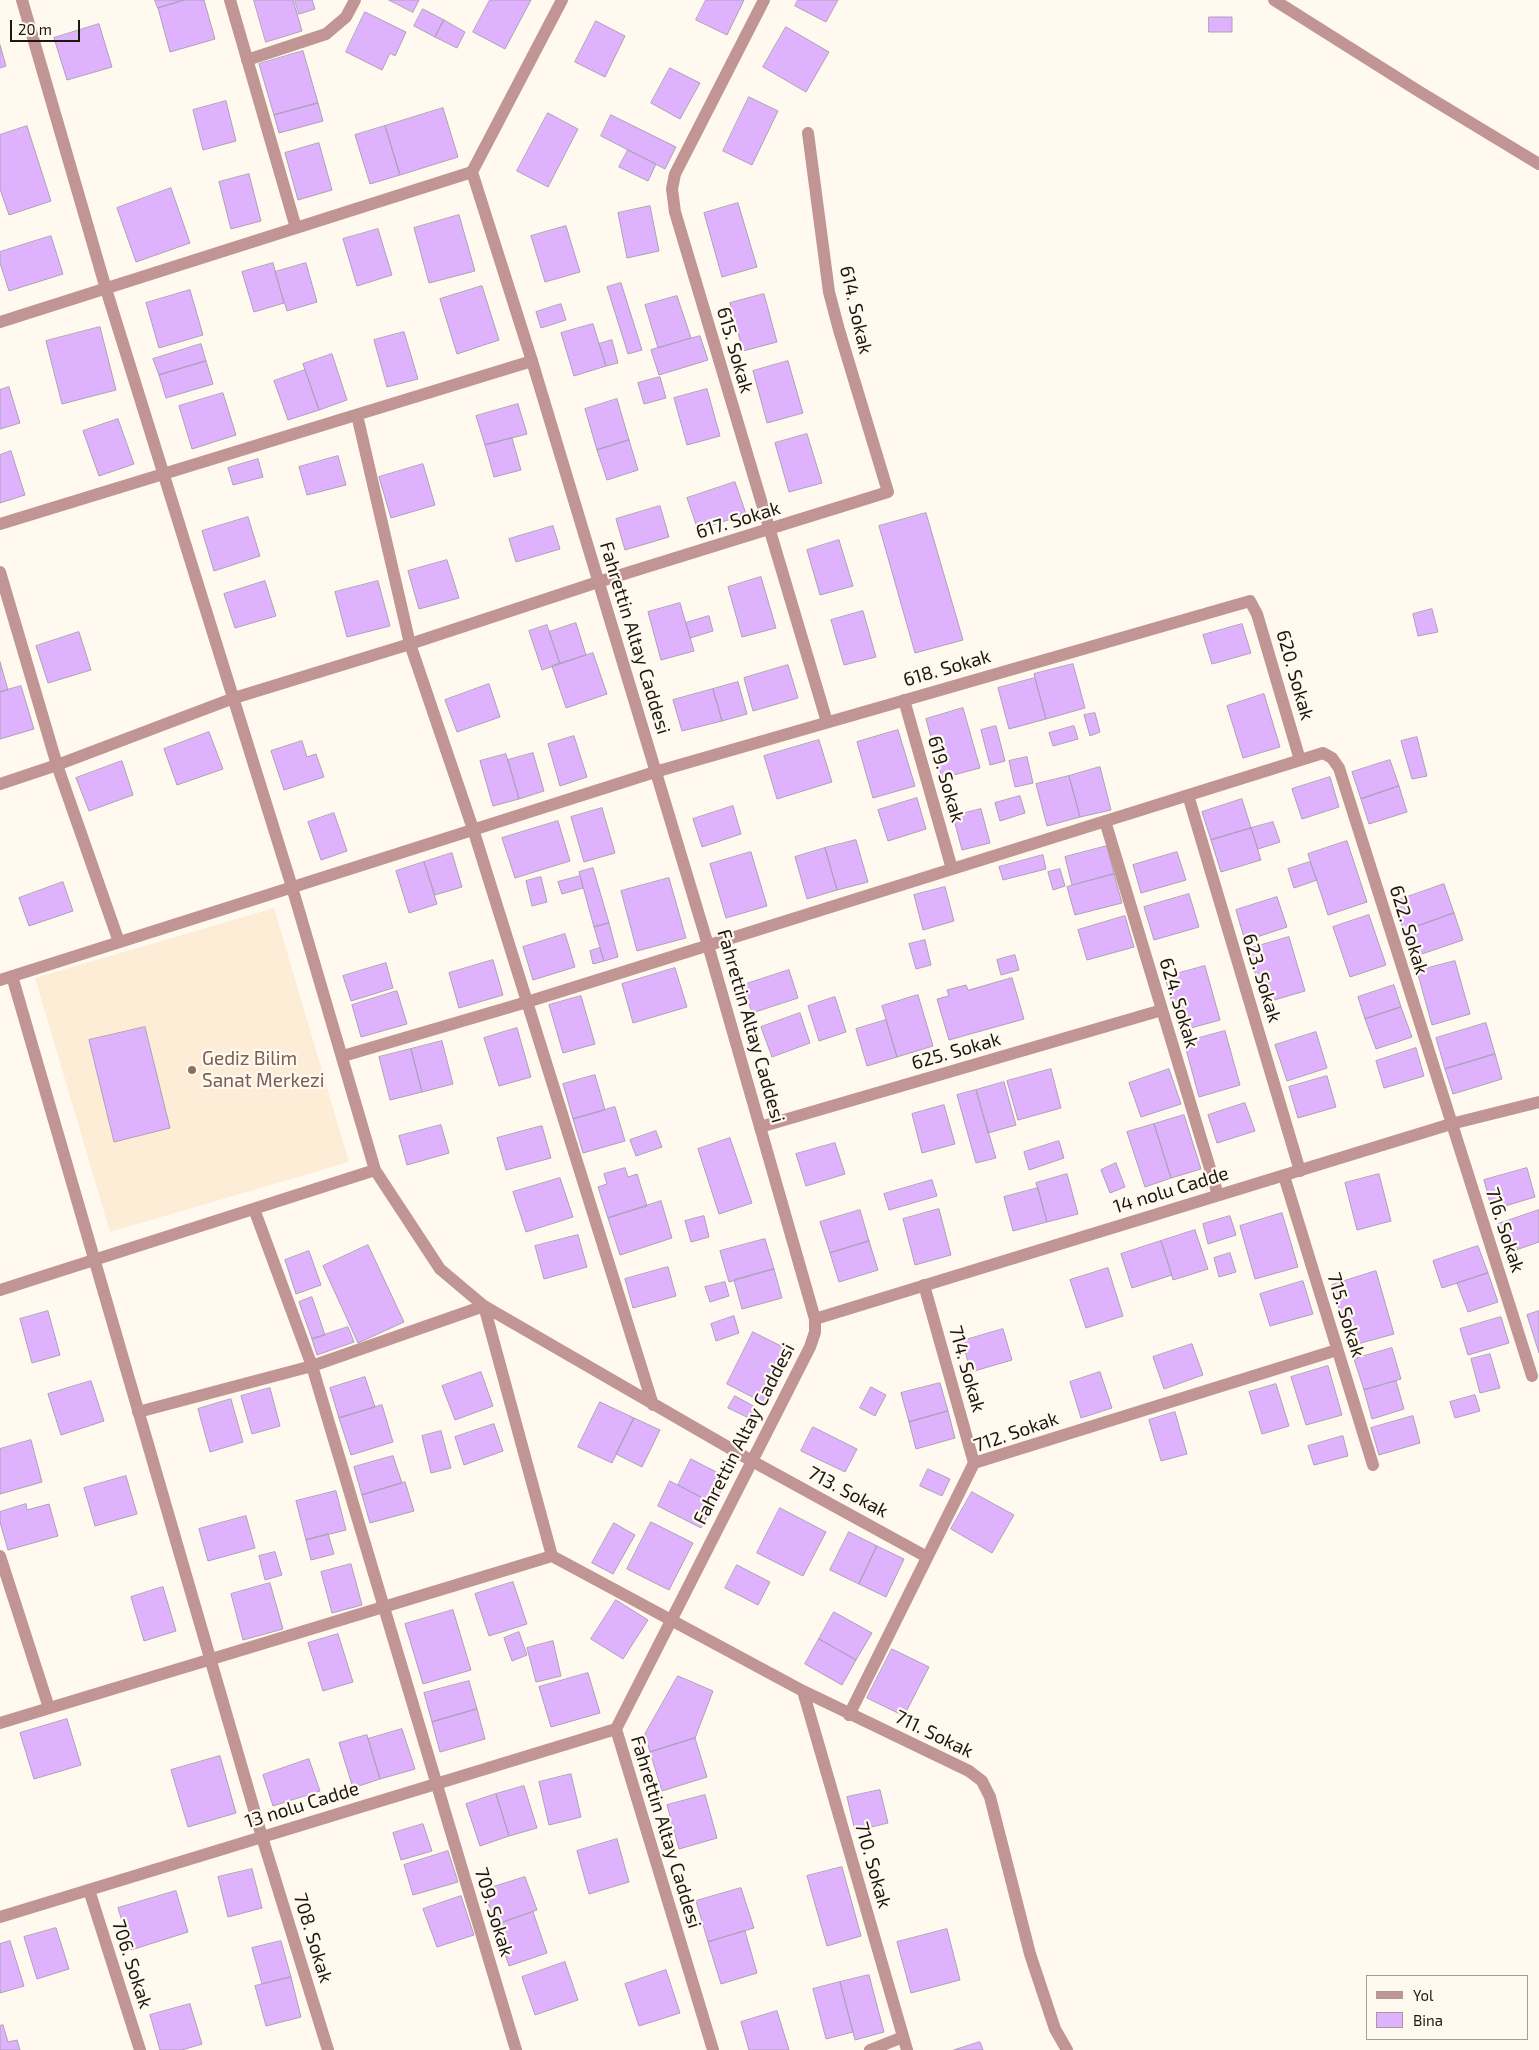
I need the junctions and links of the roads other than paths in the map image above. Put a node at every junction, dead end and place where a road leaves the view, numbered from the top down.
1 (22, 0) edge
2 (230, 0) edge
3 (354, 0) edge
4 (562, 0) edge
5 (764, 0) edge
6 (1274, 0) edge
7 (247, 60) junction
8 (808, 133) dead end
9 (1539, 164) edge
10 (472, 172) junction
11 (296, 228) junction
12 (106, 289) junction
13 (0, 322) edge
14 (532, 361) junction
15 (356, 415) junction
16 (164, 474) junction
17 (888, 492) joint
18 (0, 524) edge
19 (768, 530) junction
20 (0, 572) edge
21 (598, 582) junction
22 (1250, 602) joint
23 (410, 644) junction
24 (234, 698) junction
25 (904, 700) junction
26 (827, 722) junction
27 (1300, 760) junction
28 (57, 764) junction
29 (655, 772) junction
30 (0, 784) edge
31 (1188, 796) junction
32 (1105, 821) junction
33 (474, 830) junction
34 (952, 869) junction
35 (292, 887) junction
36 (119, 942) junction
37 (708, 945) junction
38 (6, 978) edge
39 (527, 1002) junction
40 (1162, 1010) junction
41 (342, 1056) junction
42 (1539, 1102) edge
43 (1451, 1124) junction
44 (760, 1128) junction
45 (375, 1170) junction
46 (1300, 1171) junction
47 (1284, 1176) junction
48 (1218, 1195) junction
49 (254, 1209) junction
50 (94, 1260) junction
51 (924, 1285) junction
52 (0, 1290) edge
53 (484, 1306) junction
54 (815, 1319) junction
55 (1337, 1350) junction
56 (312, 1366) junction
57 (1532, 1376) dead end
58 (653, 1405) junction
59 (138, 1412) junction
60 (752, 1461) junction
61 (974, 1463) junction
62 (1373, 1465) dead end
63 (0, 1556) edge
64 (552, 1556) junction
65 (927, 1556) junction
66 (383, 1607) junction
67 (672, 1620) junction
68 (210, 1659) junction
69 (803, 1691) junction
70 (49, 1708) junction
71 (849, 1714) junction
72 (0, 1723) edge
73 (616, 1729) junction
74 (436, 1784) junction
75 (262, 1837) junction
76 (89, 1890) junction
77 (0, 1917) edge
78 (903, 2037) junction
79 (140, 2050) edge
80 (328, 2050) edge
81 (516, 2050) edge
82 (713, 2050) edge
83 (870, 2050) edge
84 (907, 2050) edge
85 (1067, 2050) edge

1 - 12 street, 713. Sokak
2 - 7 street
3 - 7 street
4 - 10 street
5 - 19 street, 615. Sokak
6 - 9 street
7 - 11 street
8 - 17 street, 614. Sokak
10 - 11 street
10 - 14 street, Fahrettin Altay Caddesi
11 - 12 street
12 - 13 street
12 - 16 street, 713. Sokak
14 - 15 street
14 - 21 street, Fahrettin Altay Caddesi
15 - 16 street
15 - 23 street
16 - 18 street
16 - 24 street, 713. Sokak
17 - 19 street, 617. Sokak
19 - 21 street, 617. Sokak
19 - 26 street, 615. Sokak
20 - 28 street
21 - 23 street, 617. Sokak
21 - 29 street, Fahrettin Altay Caddesi
22 - 25 street, 618. Sokak
22 - 27 street, 620. Sokak
23 - 24 street, 617. Sokak
23 - 33 street
24 - 28 street, 617. Sokak
24 - 35 street, 713. Sokak
25 - 26 street, 618. Sokak
25 - 34 street, 619. Sokak
26 - 29 street, 618. Sokak
27 - 31 street
27 - 43 street, 622. Sokak
28 - 30 street, 617. Sokak
28 - 36 street
29 - 33 street, 618. Sokak
29 - 37 street, Fahrettin Altay Caddesi
31 - 32 street
31 - 46 street, 623. Sokak
32 - 34 street
32 - 40 street, 624. Sokak
33 - 35 street, 618. Sokak
33 - 39 street
34 - 37 street
35 - 36 street, 618. Sokak
35 - 41 street, 713. Sokak
36 - 38 street, 618. Sokak
37 - 39 street
37 - 44 street, Fahrettin Altay Caddesi
38 - 50 street, 708. Sokak
39 - 41 street
39 - 58 street
40 - 44 street, 625. Sokak
40 - 48 street, 624. Sokak
41 - 45 street, 713. Sokak
42 - 43 street, 14 nolu Cadde
43 - 46 street, 14 nolu Cadde
43 - 57 street, 716. Sokak
44 - 54 street, Fahrettin Altay Caddesi
45 - 49 street
45 - 53 street, 713. Sokak
46 - 47 street, 14 nolu Cadde
47 - 48 street, 14 nolu Cadde
47 - 55 street, 715. Sokak
48 - 51 street, 14 nolu Cadde
49 - 50 street
49 - 56 street, 709. Sokak
50 - 52 street
50 - 59 street, 708. Sokak
51 - 54 street, 14 nolu Cadde
51 - 61 street, 714. Sokak
53 - 56 street
53 - 58 street, 713. Sokak
53 - 64 street
54 - 60 street, Fahrettin Altay Caddesi
55 - 61 street, 712. Sokak
55 - 62 street, 715. Sokak
56 - 59 street
56 - 66 street, 709. Sokak
58 - 60 street, 713. Sokak
59 - 68 street, 708. Sokak
60 - 65 street, 713. Sokak
60 - 67 street, Fahrettin Altay Caddesi
61 - 65 street, 712. Sokak
63 - 70 street
64 - 66 street
64 - 67 street, 711. Sokak
65 - 71 street, 712. Sokak
66 - 68 street
66 - 74 street, 709. Sokak
67 - 69 street, 711. Sokak
67 - 73 street, Fahrettin Altay Caddesi
68 - 70 street
68 - 75 street, 708. Sokak
69 - 71 street, 711. Sokak
69 - 78 street, 710. Sokak
70 - 72 street
71 - 85 street, 711. Sokak
73 - 74 street, 13 nolu Cadde
73 - 82 street, Fahrettin Altay Caddesi
74 - 75 street, 13 nolu Cadde
74 - 81 street, 709. Sokak
75 - 76 street, 13 nolu Cadde
75 - 80 street, 708. Sokak
76 - 77 street, 13 nolu Cadde
76 - 79 street, 706. Sokak
78 - 83 street
78 - 84 street, 710. Sokak

